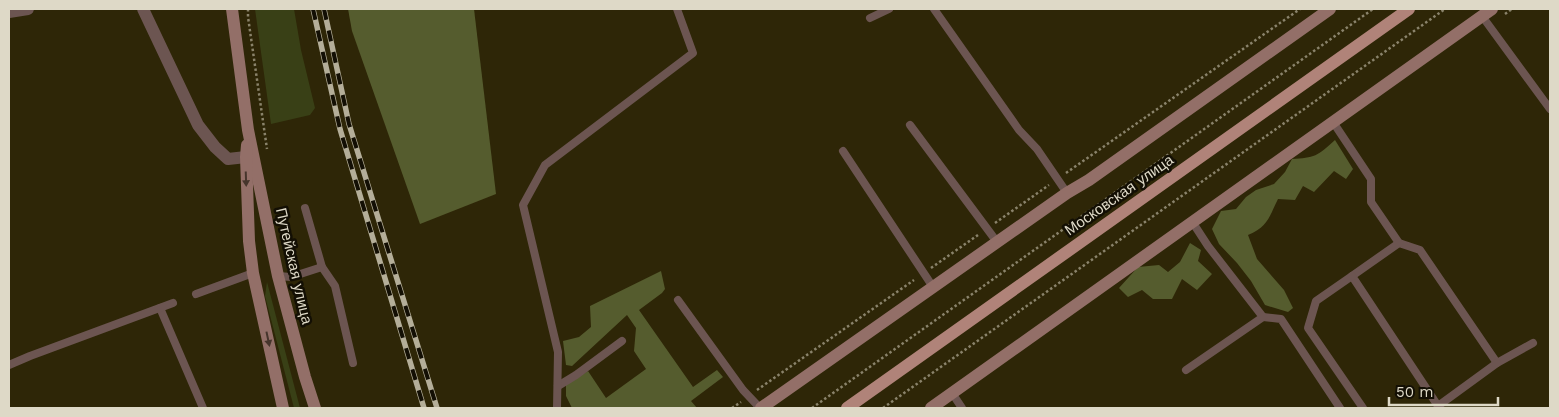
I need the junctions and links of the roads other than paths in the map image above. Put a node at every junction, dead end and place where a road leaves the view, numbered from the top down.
1 (28, 9) edge
2 (143, 9) edge
3 (232, 9) edge
4 (677, 9) edge
5 (889, 9) edge
6 (934, 9) edge
7 (1330, 9) edge
8 (1409, 9) edge
9 (9, 12) edge
10 (1487, 12) edge
11 (870, 18) dead end
12 (1550, 109) edge
13 (1333, 122) junction
14 (910, 125) dead end
15 (248, 130) junction
16 (843, 150) dead end
17 (246, 157) junction
18 (1067, 193) junction
19 (306, 208) dead end
20 (1193, 223) junction
21 (997, 242) junction
22 (1399, 243) junction
23 (322, 267) junction
24 (253, 273) junction
25 (278, 276) junction
26 (1352, 276) junction
27 (933, 287) junction
28 (196, 294) dead end
29 (678, 300) dead end
30 (173, 303) dead end
31 (160, 308) junction
32 (1263, 317) junction
33 (622, 341) dead end
34 (1533, 343) dead end
35 (353, 363) dead end
36 (1497, 363) junction
37 (9, 366) edge
38 (1186, 370) dead end
39 (558, 386) junction
40 (952, 393) junction
41 (1437, 407) edge
42 (203, 408) edge
43 (283, 408) edge
44 (315, 408) edge
45 (557, 408) edge
46 (760, 408) edge
47 (847, 408) edge
48 (931, 408) edge
49 (962, 408) edge
50 (1340, 408) edge
51 (1363, 408) edge

1 - 9 street
2 - 17 street
3 - 15 main road, Путейская улица
4 - 39 lane
5 - 11 lane
6 - 18 lane
7 - 18 main road
8 - 47 main road, Московская улица
10 - 12 lane
10 - 13 main road
13 - 20 main road
13 - 22 lane
14 - 21 lane
15 - 17 main road, Путейская улица
15 - 25 main road, Путейская улица
16 - 27 lane
17 -> 24 main road, Путейская улица
18 - 21 main road
19 - 23 lane
20 - 32 lane
20 - 40 main road
21 - 27 main road
22 - 26 lane
22 - 36 lane
23 - 25 lane
23 - 35 lane
24 - 28 lane
24 -> 43 main road, Путейская улица
25 - 44 main road, Путейская улица
26 - 41 lane
26 - 51 lane
27 - 46 main road
29 - 46 lane
30 - 31 lane
31 - 37 lane
31 - 42 lane
32 - 38 lane
32 - 50 lane
33 - 39 lane
34 - 36 lane
36 - 41 lane
39 - 45 lane
40 - 48 main road
40 - 49 lane

